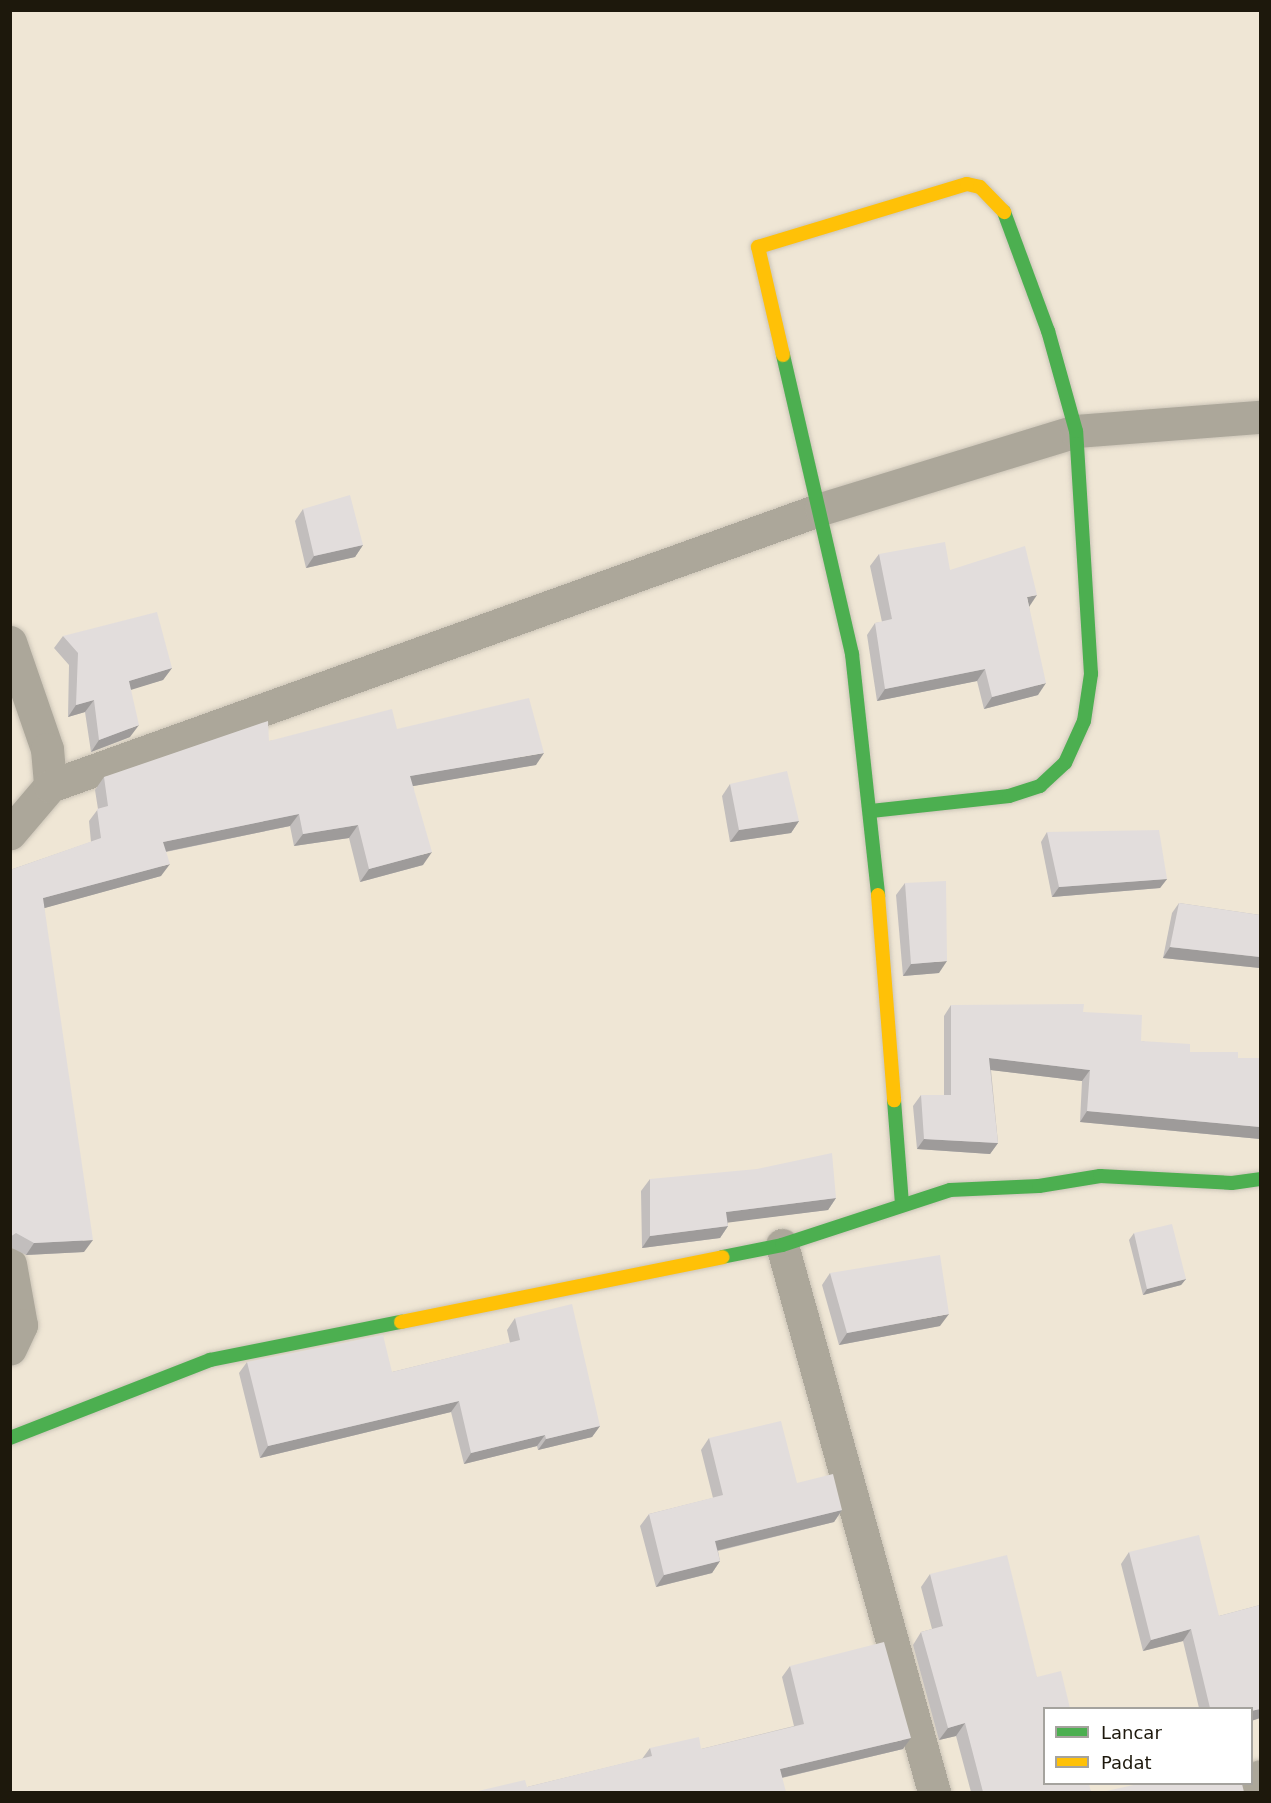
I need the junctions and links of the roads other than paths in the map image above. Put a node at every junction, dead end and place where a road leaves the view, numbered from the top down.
1 (1260, 417) edge
2 (1076, 431) junction
3 (821, 509) junction
4 (10, 642) edge
5 (50, 786) junction
6 (871, 811) junction
7 (10, 833) edge
8 (1260, 1179) edge
9 (902, 1203) junction
10 (782, 1245) junction
11 (10, 1264) edge
12 (10, 1349) edge
13 (10, 1438) edge
14 (1260, 1776) edge
15 (934, 1792) edge
16 (1257, 1792) edge

1 - 2 street
2 - 3 street
2 - 3 street
2 - 6 street
3 - 5 street
3 - 6 street
4 - 5 street
5 - 7 street
6 - 9 street
8 - 9 street
9 - 10 street
10 - 13 street
10 - 15 street
11 - 12 street
14 - 16 street

